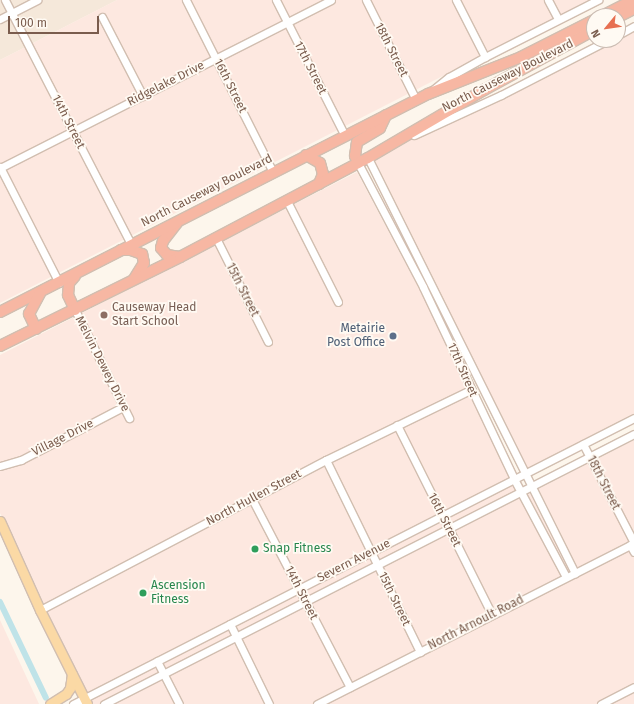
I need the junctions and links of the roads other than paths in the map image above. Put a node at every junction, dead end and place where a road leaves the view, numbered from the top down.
1 (5, 0) edge
2 (37, 0) edge
3 (186, 0) edge
4 (276, 0) edge
5 (331, 0) edge
6 (366, 0) edge
7 (456, 0) edge
8 (548, 0) edge
9 (598, 0) edge
10 (12, 13) junction
11 (102, 17) dead end
12 (0, 19) edge
13 (558, 19) junction
14 (287, 22) junction
15 (586, 24) edge
16 (586, 34) edge
17 (592, 48) edge
18 (485, 57) junction
19 (216, 59) junction
20 (428, 94) junction
21 (143, 96) junction
22 (416, 100) junction
23 (386, 115) junction
24 (73, 131) junction
25 (345, 136) junction
26 (398, 142) junction
27 (306, 155) junction
28 (368, 158) junction
29 (358, 163) junction
30 (0, 168) edge
31 (273, 172) junction
32 (320, 184) junction
33 (287, 201) junction
34 (180, 220) junction
35 (216, 238) junction
36 (131, 244) junction
37 (118, 250) junction
38 (180, 257) junction
39 (78, 272) junction
40 (133, 281) junction
41 (59, 283) junction
42 (40, 293) junction
43 (338, 302) dead end
44 (74, 310) junction
45 (0, 312) edge
46 (36, 329) junction
47 (268, 342) dead end
48 (0, 346) edge
49 (470, 390) junction
50 (123, 407) junction
51 (129, 418) dead end
52 (634, 418) edge
53 (397, 425) junction
54 (634, 434) edge
55 (583, 444) junction
56 (590, 456) junction
57 (326, 460) junction
58 (0, 466) edge
59 (524, 474) junction
60 (514, 479) junction
61 (530, 487) junction
62 (521, 491) junction
63 (252, 499) junction
64 (442, 516) junction
65 (0, 521) edge
66 (449, 528) junction
67 (633, 543) edge
68 (371, 552) junction
69 (634, 552) edge
70 (377, 565) junction
71 (575, 573) junction
72 (566, 577) junction
73 (299, 589) junction
74 (305, 602) junction
75 (40, 610) junction
76 (492, 615) junction
77 (230, 624) junction
78 (236, 637) junction
79 (420, 652) junction
80 (157, 661) junction
81 (72, 674) junction
82 (164, 674) junction
83 (350, 687) junction
84 (634, 687) edge
85 (86, 701) edge
86 (50, 704) edge
87 (73, 704) edge
88 (104, 704) edge
89 (179, 704) edge
90 (269, 704) edge
91 (317, 704) edge
92 (601, 704) edge

1 - 10 street, 14th Street
2 - 10 street
3 - 19 street, 16th Street
4 - 14 street, 17th Street
5 - 14 street, Ridgelake Drive
6 - 22 street, 18th Street
7 - 18 street
8 - 13 street
9 - 13 street, North Causeway Boulevard
10 - 12 street
10 - 24 street, 14th Street
11 - 21 street
13 - 18 street, North Causeway Boulevard
14 - 19 street, Ridgelake Drive
14 - 25 street, 17th Street
15 - 20 highway, North Causeway Boulevard
16 - 26 highway, North Causeway Boulevard
17 - 26 street, North Causeway Boulevard
18 - 20 street, North Causeway Boulevard
19 - 21 street, Ridgelake Drive
19 - 31 street, 16th Street
20 - 22 highway, North Causeway Boulevard
21 - 24 street, Ridgelake Drive
22 - 23 highway, North Causeway Boulevard
23 - 25 highway, North Causeway Boulevard
23 - 29 highway
24 - 30 street, Ridgelake Drive
24 - 36 street, 14th Street
25 - 27 highway, North Causeway Boulevard
26 - 28 highway, North Causeway Boulevard
27 - 31 highway, North Causeway Boulevard
27 - 32 highway
28 - 29 highway, North Causeway Boulevard
28 - 59 street, 17th Street
29 - 32 highway, North Causeway Boulevard
29 - 49 street, 17th Street
30 - 41 street
31 - 34 highway, North Causeway Boulevard
32 - 33 highway, North Causeway Boulevard
33 - 35 highway, North Causeway Boulevard
33 - 43 street
34 - 36 highway, North Causeway Boulevard
34 - 38 highway
35 - 38 highway, North Causeway Boulevard
35 - 47 street, 15th Street
36 - 37 highway, North Causeway Boulevard
37 - 39 highway, North Causeway Boulevard
37 - 40 highway
38 - 40 highway, North Causeway Boulevard
39 - 41 highway, North Causeway Boulevard
39 - 44 highway
40 - 44 highway, North Causeway Boulevard
41 - 42 highway, North Causeway Boulevard
42 - 45 highway, North Causeway Boulevard
42 - 46 highway
44 - 46 highway, North Causeway Boulevard
44 - 50 street, Melvin Dewey Drive
46 - 48 highway, North Causeway Boulevard
49 - 53 street, North Hullen Street
49 - 60 street, 17th Street
50 - 51 street, Melvin Dewey Drive
50 - 58 street, Village Drive
52 - 55 street, Severn Avenue
53 - 57 street, North Hullen Street
53 - 64 street, 16th Street
54 - 56 street, Severn Avenue
55 - 56 street, 18th Street
55 - 59 street, Severn Avenue
56 - 61 street, Severn Avenue
56 - 67 street, 18th Street
57 - 63 street, North Hullen Street
57 - 68 street, 15th Street
59 - 60 street, Severn Avenue
59 - 61 street, 17th Street
60 - 62 street, 17th Street
60 - 64 street, Severn Avenue
61 - 62 street, Severn Avenue
61 - 71 street, 17th Street
62 - 66 street, Severn Avenue
62 - 72 street, 17th Street
63 - 73 street, 14th Street
63 - 75 street, North Hullen Street
64 - 66 street, 16th Street
64 - 68 street, Severn Avenue
65 - 75 main road
66 - 70 street, Severn Avenue
66 - 76 street, 16th Street
67 - 69 street, 18th Street
67 - 71 street, North Arnoult Road
68 - 70 street, 15th Street
68 - 73 street, Severn Avenue
70 - 74 street, Severn Avenue
70 - 79 street, 15th Street
71 - 72 street, North Arnoult Road
72 - 76 street, North Arnoult Road
73 - 74 street, 14th Street
73 - 77 street, Severn Avenue
74 - 78 street, Severn Avenue
74 - 83 street, 14th Street
75 - 81 main road
76 - 79 street, North Arnoult Road
77 - 78 street
77 - 80 street, Severn Avenue
78 - 82 street, Severn Avenue
78 - 90 street
79 - 83 street, North Arnoult Road
80 - 82 street
80 - 85 street, Severn Avenue
81 - 85 main road
81 - 86 main road
82 - 88 street, Severn Avenue
82 - 89 street
83 - 91 street, North Arnoult Road
84 - 92 street
85 - 87 street, Severn Avenue

